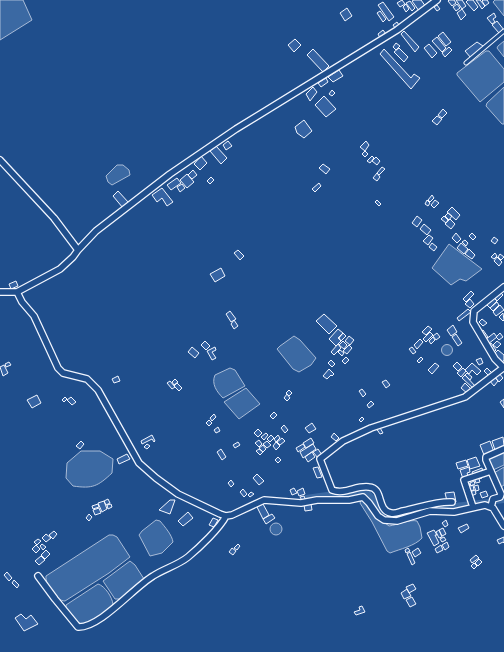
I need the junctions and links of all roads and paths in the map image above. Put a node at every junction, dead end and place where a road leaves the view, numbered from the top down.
1 (437, 0) edge
2 (504, 31) edge
3 (466, 63) dead end
4 (0, 160) edge
5 (78, 250) junction
6 (504, 287) edge
7 (0, 292) edge
8 (17, 292) junction
9 (504, 368) edge
10 (504, 449) edge
11 (491, 471) junction
12 (452, 502) dead end
13 (492, 506) junction
14 (473, 507) junction
15 (226, 516) junction
16 (504, 526) edge
17 (38, 576) dead end

1 - 5 street
2 - 3 lane
4 - 5 street
5 - 8 street
6 - 9 street
7 - 8 street
8 - 15 street
9 - 12 street
10 - 11 street
11 - 13 street
11 - 14 street
13 - 14 street
13 - 16 street
14 - 15 street
15 - 17 street

